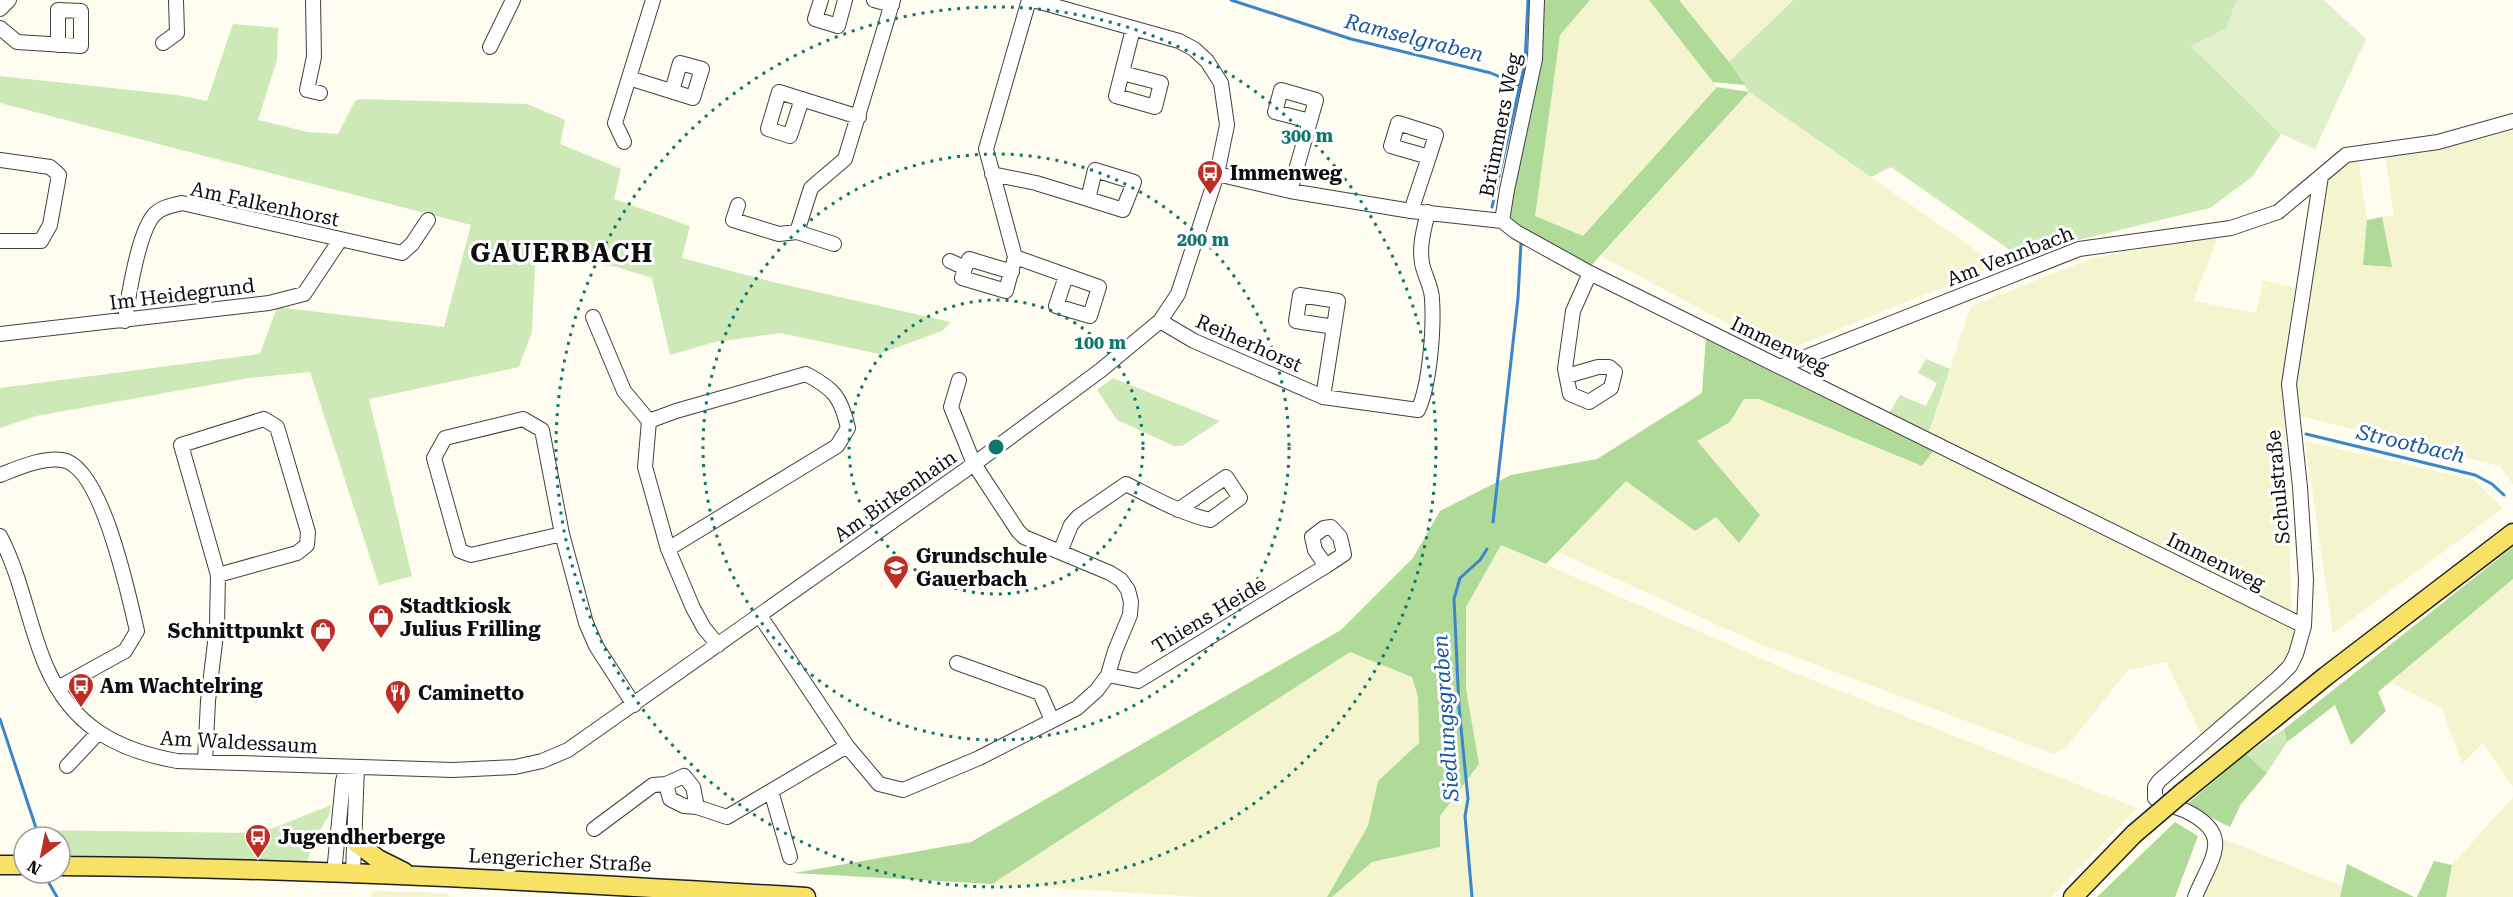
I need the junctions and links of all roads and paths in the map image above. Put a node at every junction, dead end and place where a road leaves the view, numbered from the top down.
1 (9, 0) edge
2 (176, 0) edge
3 (313, 0) edge
4 (513, 0) edge
5 (653, 0) edge
6 (821, 0) edge
7 (845, 0) edge
8 (874, 0) edge
9 (1031, 0) edge
10 (1537, 0) edge
11 (893, 3) edge
12 (0, 9) edge
13 (0, 28) edge
14 (1133, 29) junction
15 (163, 43) dead end
16 (58, 45) dead end
17 (490, 47) dead end
18 (1122, 73) dead end
19 (629, 78) junction
20 (672, 91) dead end
21 (320, 93) dead end
22 (802, 99) dead end
23 (859, 117) junction
24 (1310, 121) dead end
25 (2513, 121) edge
26 (624, 142) dead end
27 (1429, 157) dead end
28 (0, 160) edge
29 (992, 174) junction
30 (1217, 174) junction
31 (2321, 176) junction
32 (1290, 191) junction
33 (1088, 199) dead end
34 (738, 205) dead end
35 (1411, 210) junction
36 (1428, 212) junction
37 (428, 220) dead end
38 (1502, 221) junction
39 (797, 232) junction
40 (340, 240) junction
41 (0, 241) edge
42 (834, 244) dead end
43 (1015, 257) junction
44 (950, 261) dead end
45 (965, 268) junction
46 (1012, 272) junction
47 (1590, 273) junction
48 (1066, 276) dead end
49 (593, 316) dead end
50 (125, 321) junction
51 (1160, 321) junction
52 (1334, 327) dead end
53 (0, 334) edge
54 (1780, 367) junction
55 (1567, 376) dead end
56 (959, 380) dead end
57 (1323, 397) junction
58 (649, 421) junction
59 (974, 464) junction
60 (0, 475) edge
61 (1178, 510) dead end
62 (562, 534) junction
63 (2512, 534) edge
64 (0, 536) edge
65 (668, 549) junction
66 (1060, 552) junction
67 (1326, 566) dead end
68 (218, 575) junction
69 (760, 616) junction
70 (2304, 626) junction
71 (718, 645) junction
72 (957, 663) dead end
73 (1108, 675) junction
74 (58, 688) junction
75 (634, 705) junction
76 (1052, 720) junction
77 (98, 733) junction
78 (847, 746) junction
79 (205, 761) junction
80 (67, 766) dead end
81 (352, 767) junction
82 (666, 784) junction
83 (771, 791) junction
84 (697, 807) junction
85 (594, 829) dead end
86 (355, 842) junction
87 (790, 857) dead end
88 (72, 866) edge
89 (334, 873) junction
90 (353, 873) junction
91 (414, 875) junction
92 (806, 897) edge
93 (2073, 897) edge
94 (2195, 897) edge

1 - 12 street
2 - 15 street
3 - 21 street
4 - 17 street
5 - 19 street
6 - 7 street
8 - 11 street
9 - 14 street, Am Birkenhain
9 - 29 street
10 - 38 street, Brümmers Weg
11 - 23 street
13 - 16 street
14 - 18 street
14 - 30 street, Am Birkenhain
19 - 20 street
19 - 26 street
22 - 23 street
23 - 39 street
24 - 32 street
25 - 31 street
27 - 35 street
28 - 41 street
29 - 33 street
29 - 43 street
30 - 32 street, Immenweg
30 - 51 street, Am Birkenhain
31 - 54 street, Am Vennbach
31 - 70 street, Schulstraße
32 - 35 street, Immenweg
34 - 39 street
35 - 36 street, Immenweg
36 - 38 street, Immenweg
36 - 57 street, Reiherhorst
37 - 40 street, Am Falkenhorst
38 - 47 street, Immenweg
39 - 42 street
40 - 50 street, Im Heidegrund
40 - 50 street, Am Falkenhorst
43 - 46 street
43 - 48 street
44 - 45 street
45 - 46 street
45 - 46 street
47 - 54 street, Immenweg
47 - 55 street
49 - 58 street
50 - 53 street, Im Heidegrund
51 - 57 street, Reiherhorst
51 - 59 street, Am Birkenhain
52 - 57 street, Reiherhorst
54 - 70 street, Immenweg
56 - 59 street, Thiens Heide
58 - 65 street
58 - 65 street
59 - 66 street, Thiens Heide
59 - 69 street, Am Birkenhain
60 - 74 street
61 - 66 street
62 - 62 street
62 - 75 street
63 - 93 main road, bridge
64 - 74 street, Am Waldessaum
65 - 71 street
66 - 73 street, Thiens Heide
67 - 73 street, Thiens Heide
68 - 68 street
68 - 79 street
69 - 71 street, Am Birkenhain
69 - 78 street, Thiens Heide
70 - 94 street, Schulstraße
71 - 75 street, Am Birkenhain
72 - 76 street
73 - 76 street, Thiens Heide
74 - 77 street, Am Waldessaum
75 - 81 street, Am Birkenhain
76 - 78 street, Thiens Heide
77 - 79 street, Am Waldessaum
77 - 80 street
78 - 83 street
79 - 81 street, Am Waldessaum
81 - 86 street
81 - 89 street
82 - 84 street
82 - 84 street
82 - 85 street
83 - 84 street
83 - 87 street
86 - 90 street
86 - 91 main road
88 - 89 main road, Lengericher Straße
89 - 90 main road, Lengericher Straße
90 - 91 main road, Lengericher Straße
91 - 92 main road, Lengericher Straße

